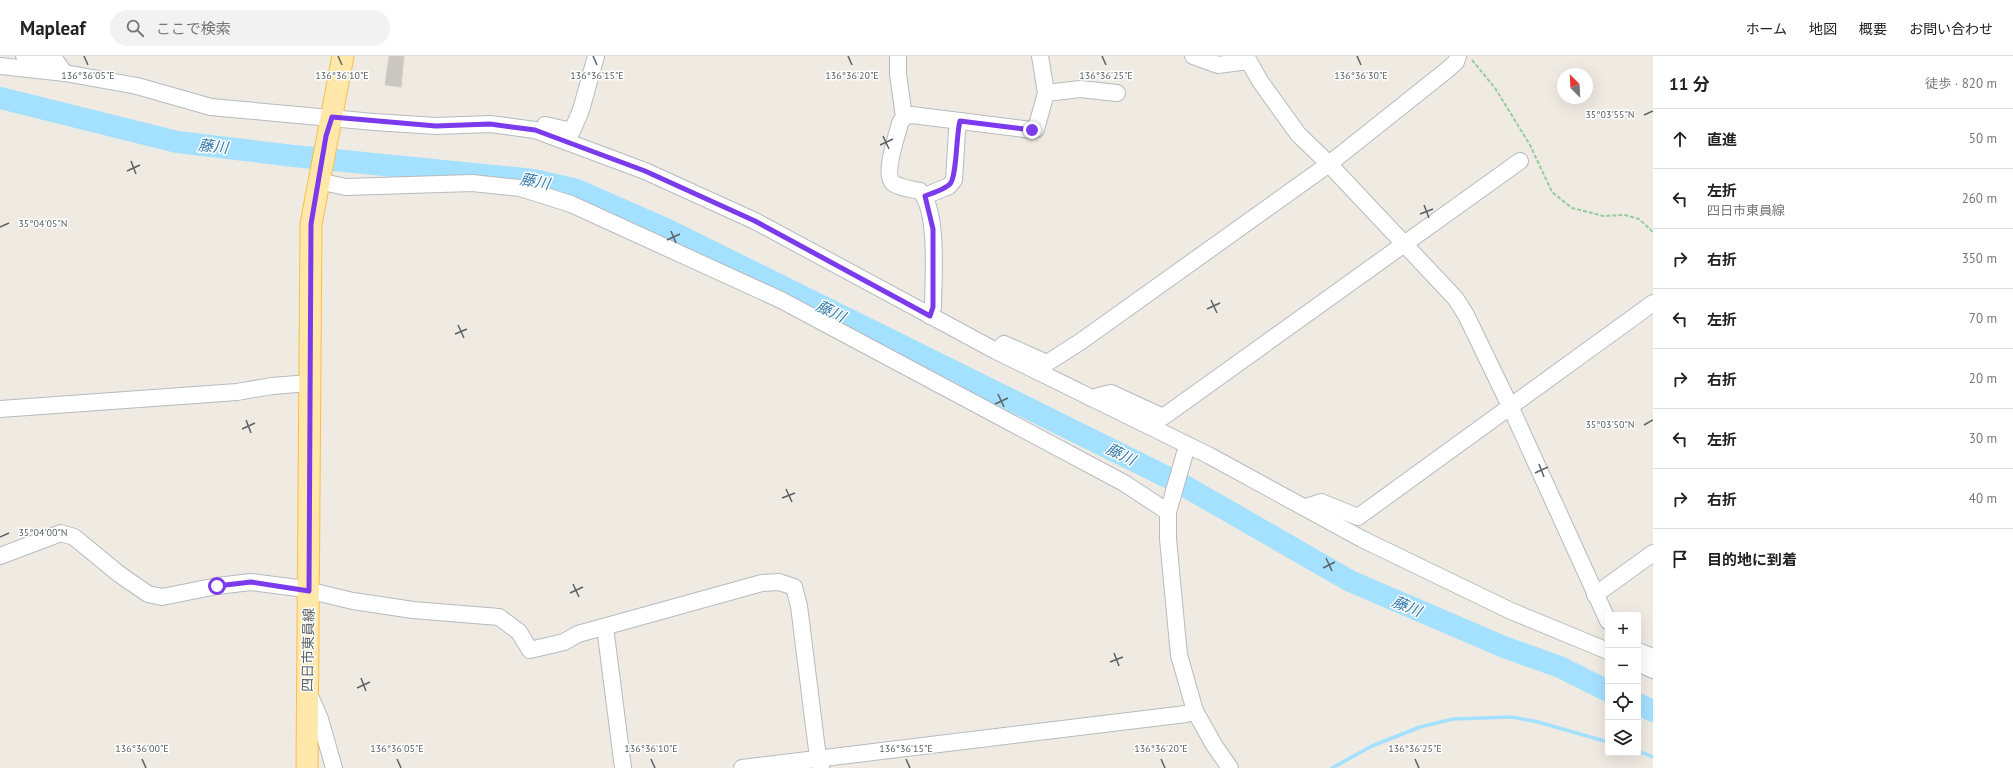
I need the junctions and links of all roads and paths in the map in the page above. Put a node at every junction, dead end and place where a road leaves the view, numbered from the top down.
1 (24, 56) edge
2 (343, 56) edge
3 (596, 56) edge
4 (898, 56) edge
5 (1040, 56) edge
6 (1193, 56) edge
7 (1458, 56) edge
8 (1467, 56) edge
9 (1247, 58) edge
10 (0, 66) edge
11 (65, 73) junction
12 (1046, 93) junction
13 (1117, 93) dead end
14 (904, 117) junction
15 (960, 121) junction
16 (329, 126) junction
17 (535, 130) junction
18 (572, 131) junction
19 (605, 157) junction
20 (1520, 161) dead end
21 (1329, 164) junction
22 (319, 176) junction
23 (925, 196) junction
24 (1653, 232) edge
25 (1404, 243) junction
26 (1653, 303) edge
27 (930, 316) junction
28 (996, 351) junction
29 (310, 383) junction
30 (1091, 398) junction
31 (1510, 406) junction
32 (0, 409) edge
33 (1188, 450) junction
34 (1169, 507) junction
35 (1306, 507) junction
36 (1653, 553) edge
37 (0, 556) edge
38 (309, 591) junction
39 (1596, 595) junction
40 (1605, 614) edge
41 (605, 627) junction
42 (1605, 650) edge
43 (1641, 652) edge
44 (1653, 656) edge
45 (1641, 665) edge
46 (1653, 670) edge
47 (308, 691) junction
48 (1196, 711) junction
49 (819, 763) edge
50 (308, 768) edge
51 (334, 768) edge
52 (623, 768) edge
53 (742, 768) edge
54 (1230, 768) edge

1 - 11 street
2 - 16 main road, 四日市東員線
3 - 18 street
4 - 14 street
5 - 12 street
6 - 9 street
7 - 21 street
8 - 24 path
9 - 21 street
10 - 11 street
11 - 16 street
12 - 13 street
12 - 15 street
14 - 15 street
14 - 23 street
15 - 23 street
16 - 17 street
16 - 22 main road, 四日市東員線
17 - 18 street
17 - 19 street
18 - 19 street
19 - 27 street
20 - 25 street
21 - 25 street
21 - 28 street
22 - 29 main road, 四日市東員線
22 - 34 street
23 - 27 street
25 - 30 street
25 - 31 street
26 - 31 street
27 - 28 street
28 - 30 street
29 - 32 street
29 - 38 main road, 四日市東員線
30 - 33 street
31 - 35 street
31 - 39 street
33 - 34 street
33 - 35 street
34 - 48 street
35 - 42 street
36 - 39 street
37 - 38 street
38 - 41 street
38 - 47 main road, 四日市東員線
39 - 40 street
41 - 49 street
41 - 52 street
43 - 44 street
45 - 46 street
47 - 50 main road, 四日市東員線
47 - 51 street
48 - 49 street
48 - 54 street
49 - 53 street

